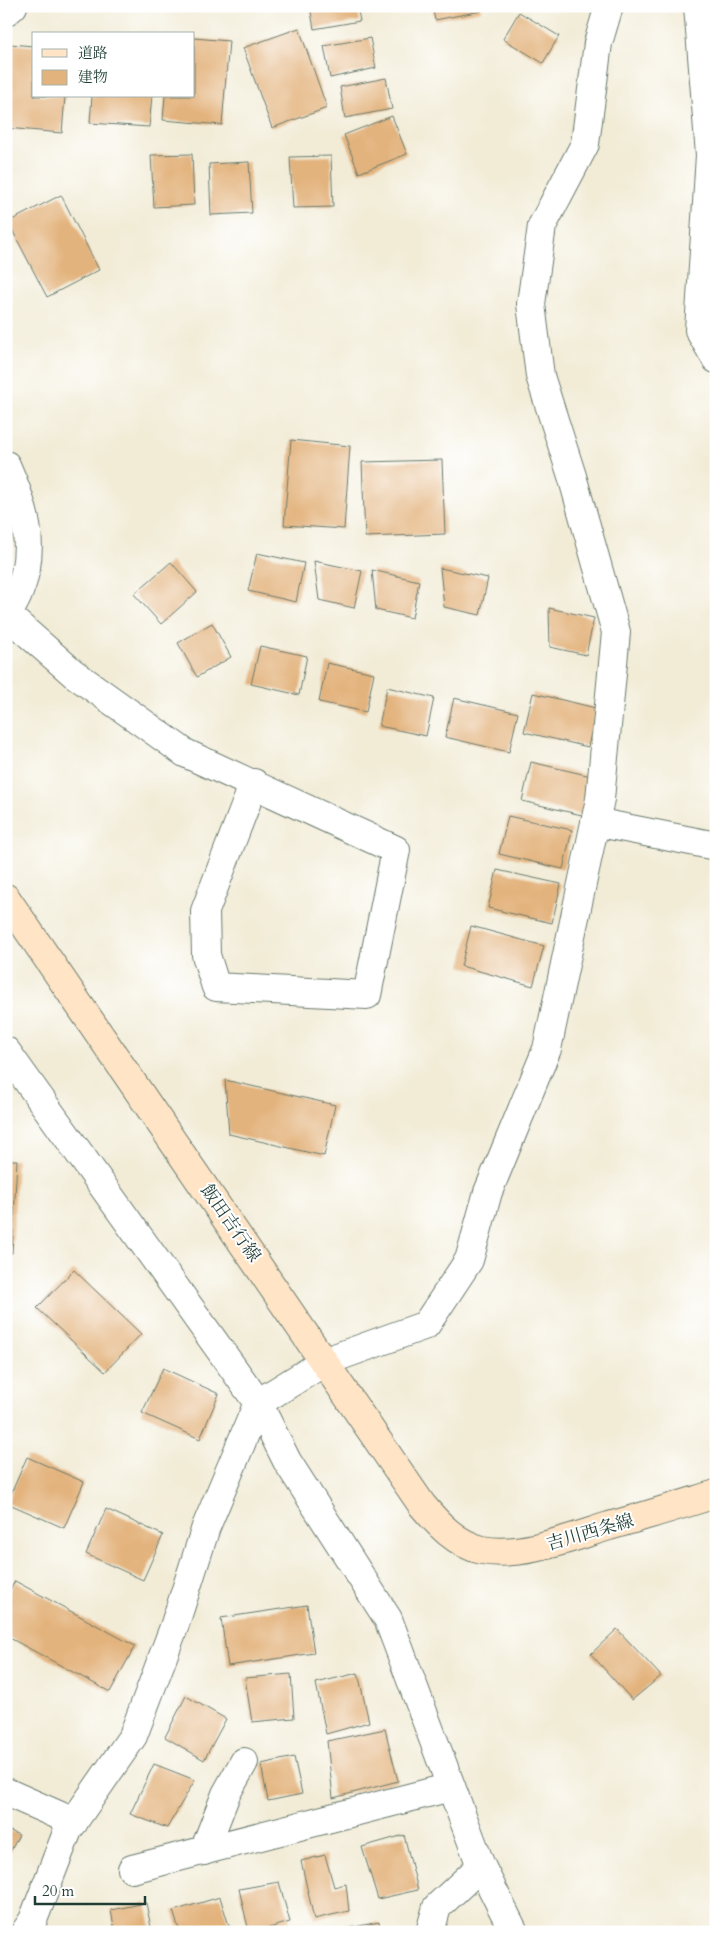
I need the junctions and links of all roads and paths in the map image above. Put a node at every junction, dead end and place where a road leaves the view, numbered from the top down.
1 (14, 6) edge
2 (609, 6) edge
3 (698, 6) edge
4 (6, 12) edge
5 (716, 359) edge
6 (6, 465) edge
7 (7, 616) edge
8 (254, 783) junction
9 (595, 822) junction
10 (716, 846) edge
11 (6, 898) edge
12 (6, 1050) edge
13 (326, 1361) junction
14 (258, 1403) junction
15 (716, 1494) edge
16 (462, 1542) joint
17 (244, 1762) dead end
18 (452, 1787) junction
19 (6, 1792) edge
20 (74, 1822) junction
21 (204, 1850) junction
22 (481, 1866) junction
23 (132, 1869) dead end
24 (25, 1932) edge
25 (430, 1932) edge
26 (514, 1932) edge

1 - 4 street
2 - 9 street
3 - 5 street
6 - 7 street
7 - 8 street
8 - 8 street
9 - 10 street
9 - 13 street
11 - 13 main road, 飯田吉行線
12 - 14 street
13 - 14 street
13 - 16 main road, 飯田吉行線
14 - 18 street
14 - 20 street
15 - 16 main road, 吉川西条線
17 - 21 street
18 - 21 street
18 - 22 street
19 - 20 street
20 - 24 street
21 - 23 street
22 - 25 street
22 - 26 street

